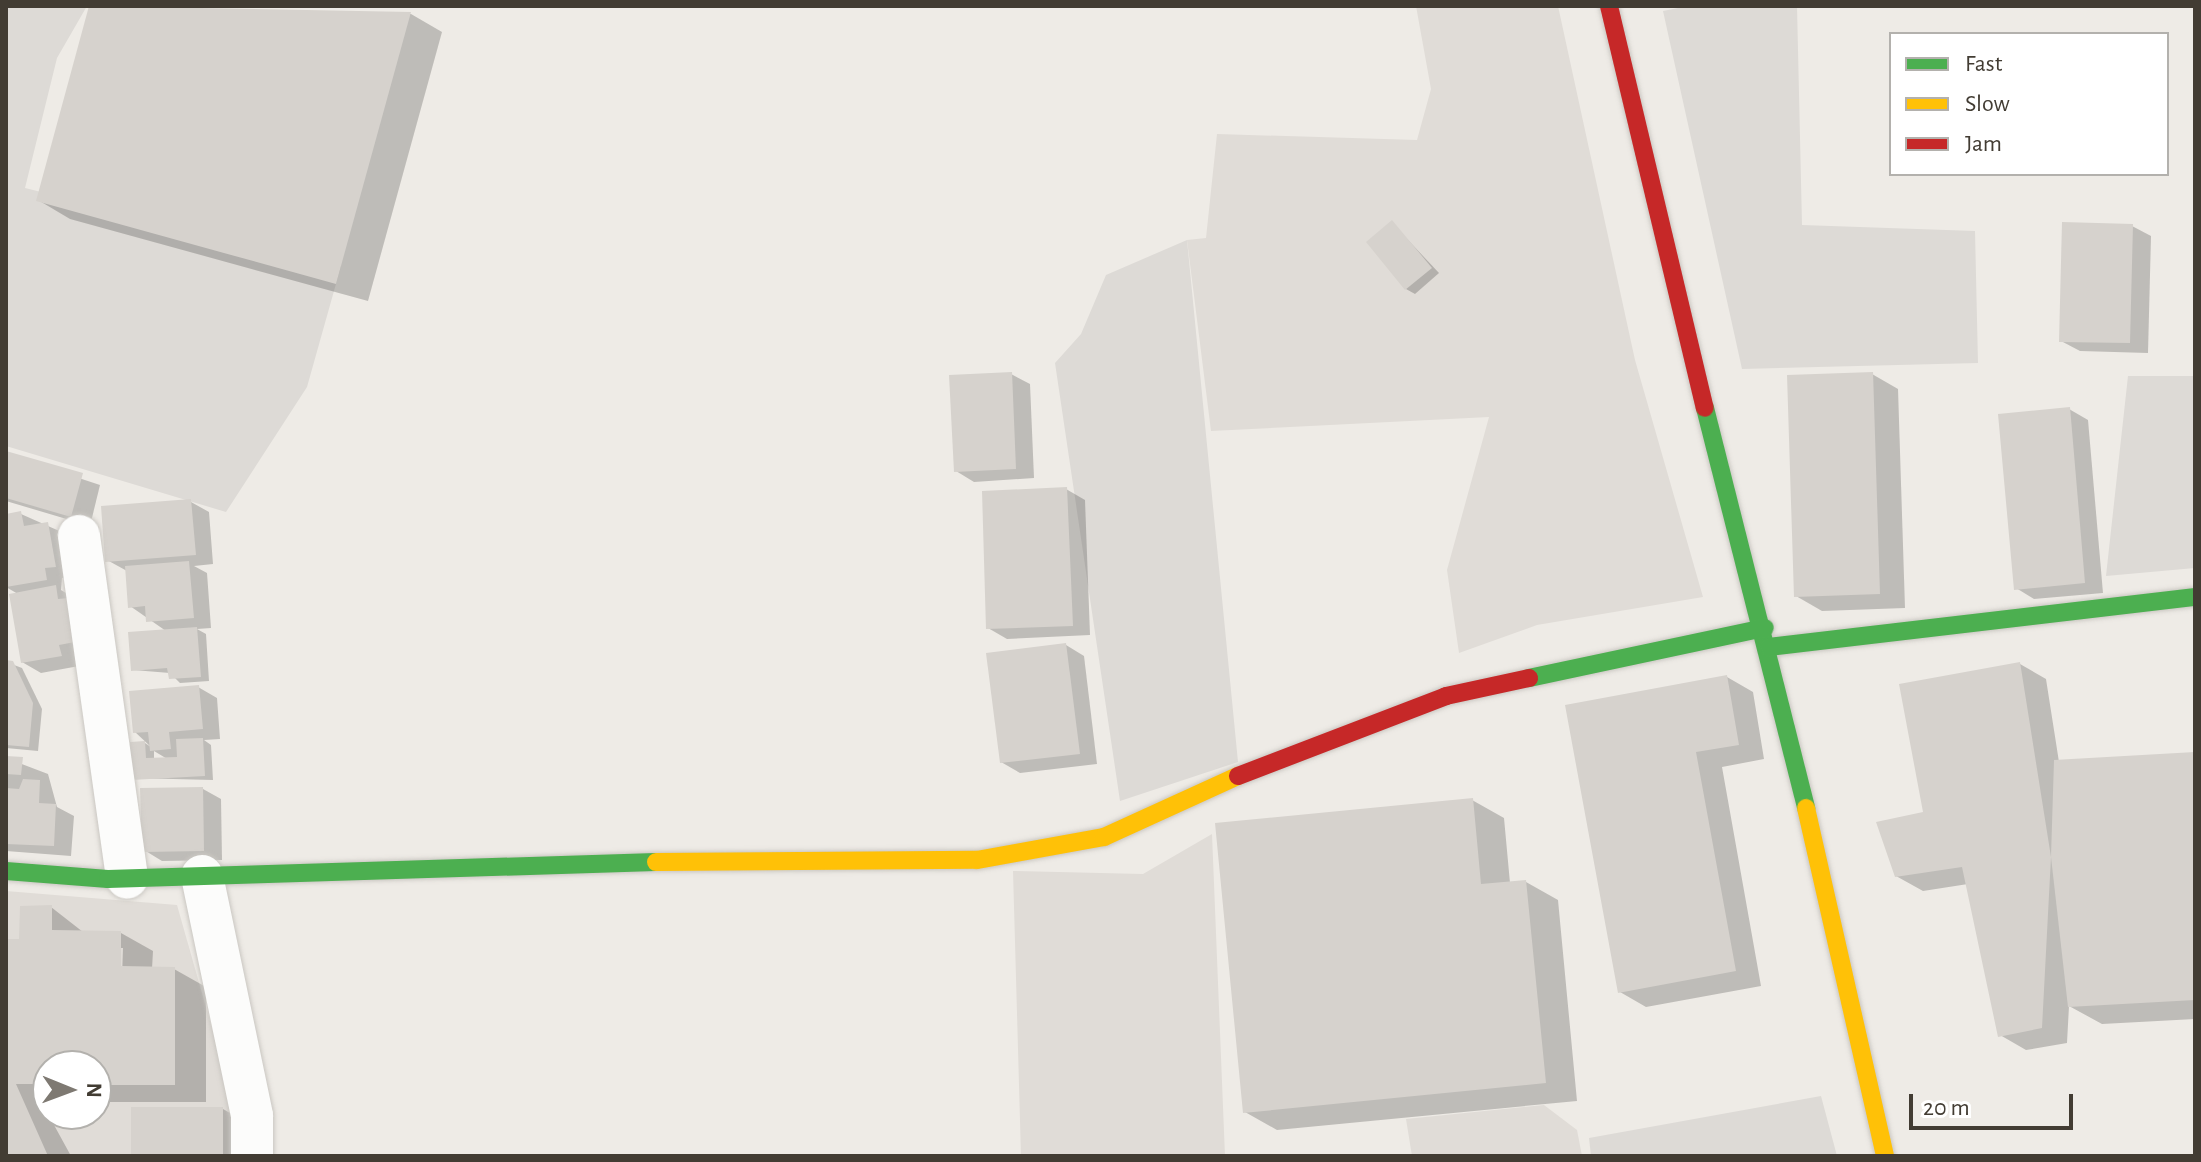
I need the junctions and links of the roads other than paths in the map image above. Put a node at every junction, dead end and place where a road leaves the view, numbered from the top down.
1 (1609, 6) edge
2 (79, 536) dead end
3 (2195, 597) edge
4 (1765, 628) junction
5 (1769, 647) junction
6 (6, 871) edge
7 (202, 876) junction
8 (127, 878) junction
9 (252, 1156) edge
10 (1885, 1156) edge

1 - 4 street
2 - 8 street
3 - 5 street
4 - 5 street
4 - 7 street
5 - 10 street
6 - 8 street
7 - 8 street
7 - 9 street

